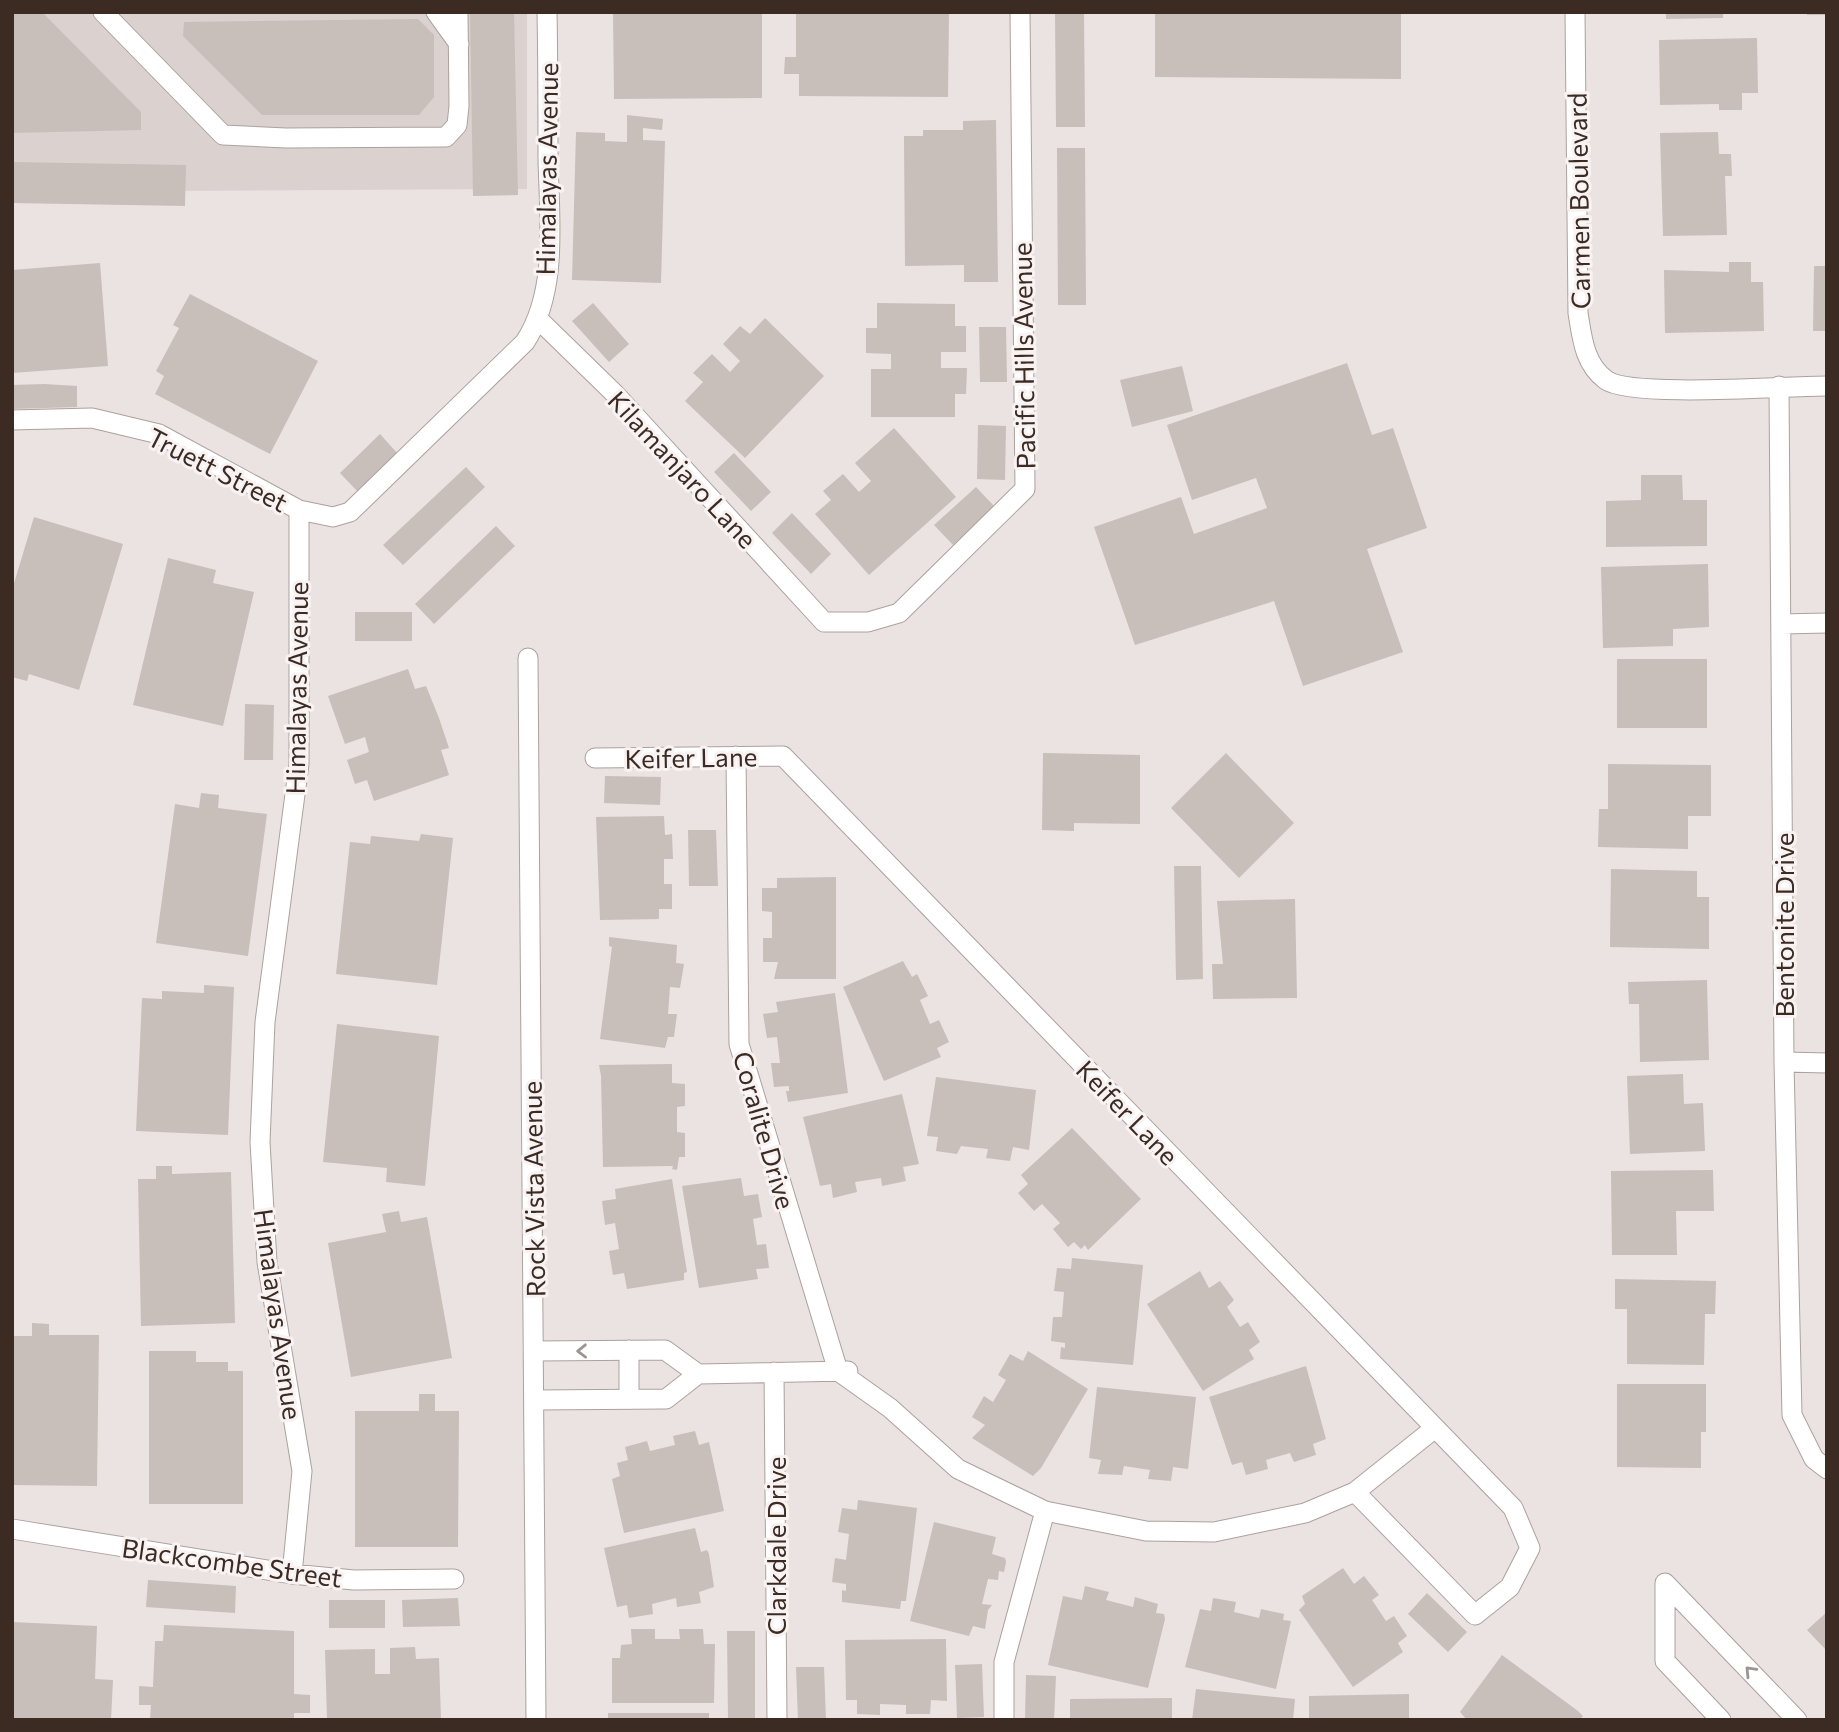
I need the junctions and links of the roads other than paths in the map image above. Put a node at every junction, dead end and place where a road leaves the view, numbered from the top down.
1 (103, 12) edge
2 (436, 12) edge
3 (458, 12) edge
4 (547, 12) edge
5 (1020, 12) edge
6 (1575, 12) edge
7 (459, 44) junction
8 (538, 319) junction
9 (1779, 386) junction
10 (1827, 386) edge
11 (12, 420) edge
12 (299, 510) junction
13 (824, 622) joint
14 (1827, 623) edge
15 (1781, 624) junction
16 (528, 658) dead end
17 (736, 756) junction
18 (595, 758) dead end
19 (1784, 1062) junction
20 (1827, 1063) edge
21 (629, 1350) junction
22 (535, 1351) junction
23 (847, 1371) junction
24 (774, 1372) junction
25 (698, 1374) junction
26 (629, 1399) junction
27 (536, 1400) junction
28 (1436, 1429) junction
29 (1820, 1464) edge
30 (1355, 1492) junction
31 (1045, 1511) junction
32 (12, 1529) edge
33 (292, 1574) junction
34 (454, 1579) dead end
35 (536, 1720) edge
36 (776, 1720) edge
37 (1004, 1720) edge
38 (1721, 1720) edge
39 (1797, 1720) edge

1 - 7 street
2 - 7 street
3 - 7 street
4 - 8 street, Himalayas Avenue
5 - 13 street, Pacific Hills Avenue
6 - 9 street, Carmen Boulevard
8 - 12 street, Himalayas Avenue
8 - 13 street, Kilamanjaro Lane
9 - 10 street
9 - 15 street, Bentonite Drive
11 - 12 street, Truett Street
12 - 33 street, Himalayas Avenue
14 - 15 street
15 - 19 street, Bentonite Drive
16 - 22 street, Rock Vista Avenue
17 - 18 street, Keifer Lane
17 - 23 street, Coralite Drive
17 - 28 street, Keifer Lane
19 - 20 street
19 - 29 street, Bentonite Drive
21 -> 22 street
21 - 25 street
21 - 26 street
22 - 27 street, Rock Vista Avenue
23 - 24 street
23 - 31 street
24 - 25 street
24 - 36 street, Clarkdale Drive
25 - 26 street
26 - 27 street
27 - 35 street, Rock Vista Avenue
28 - 30 street
28 - 30 street, Keifer Lane
30 - 31 street
31 - 37 street
32 - 33 street, Blackcombe Street
33 - 34 street, Blackcombe Street
39 -> 38 street

